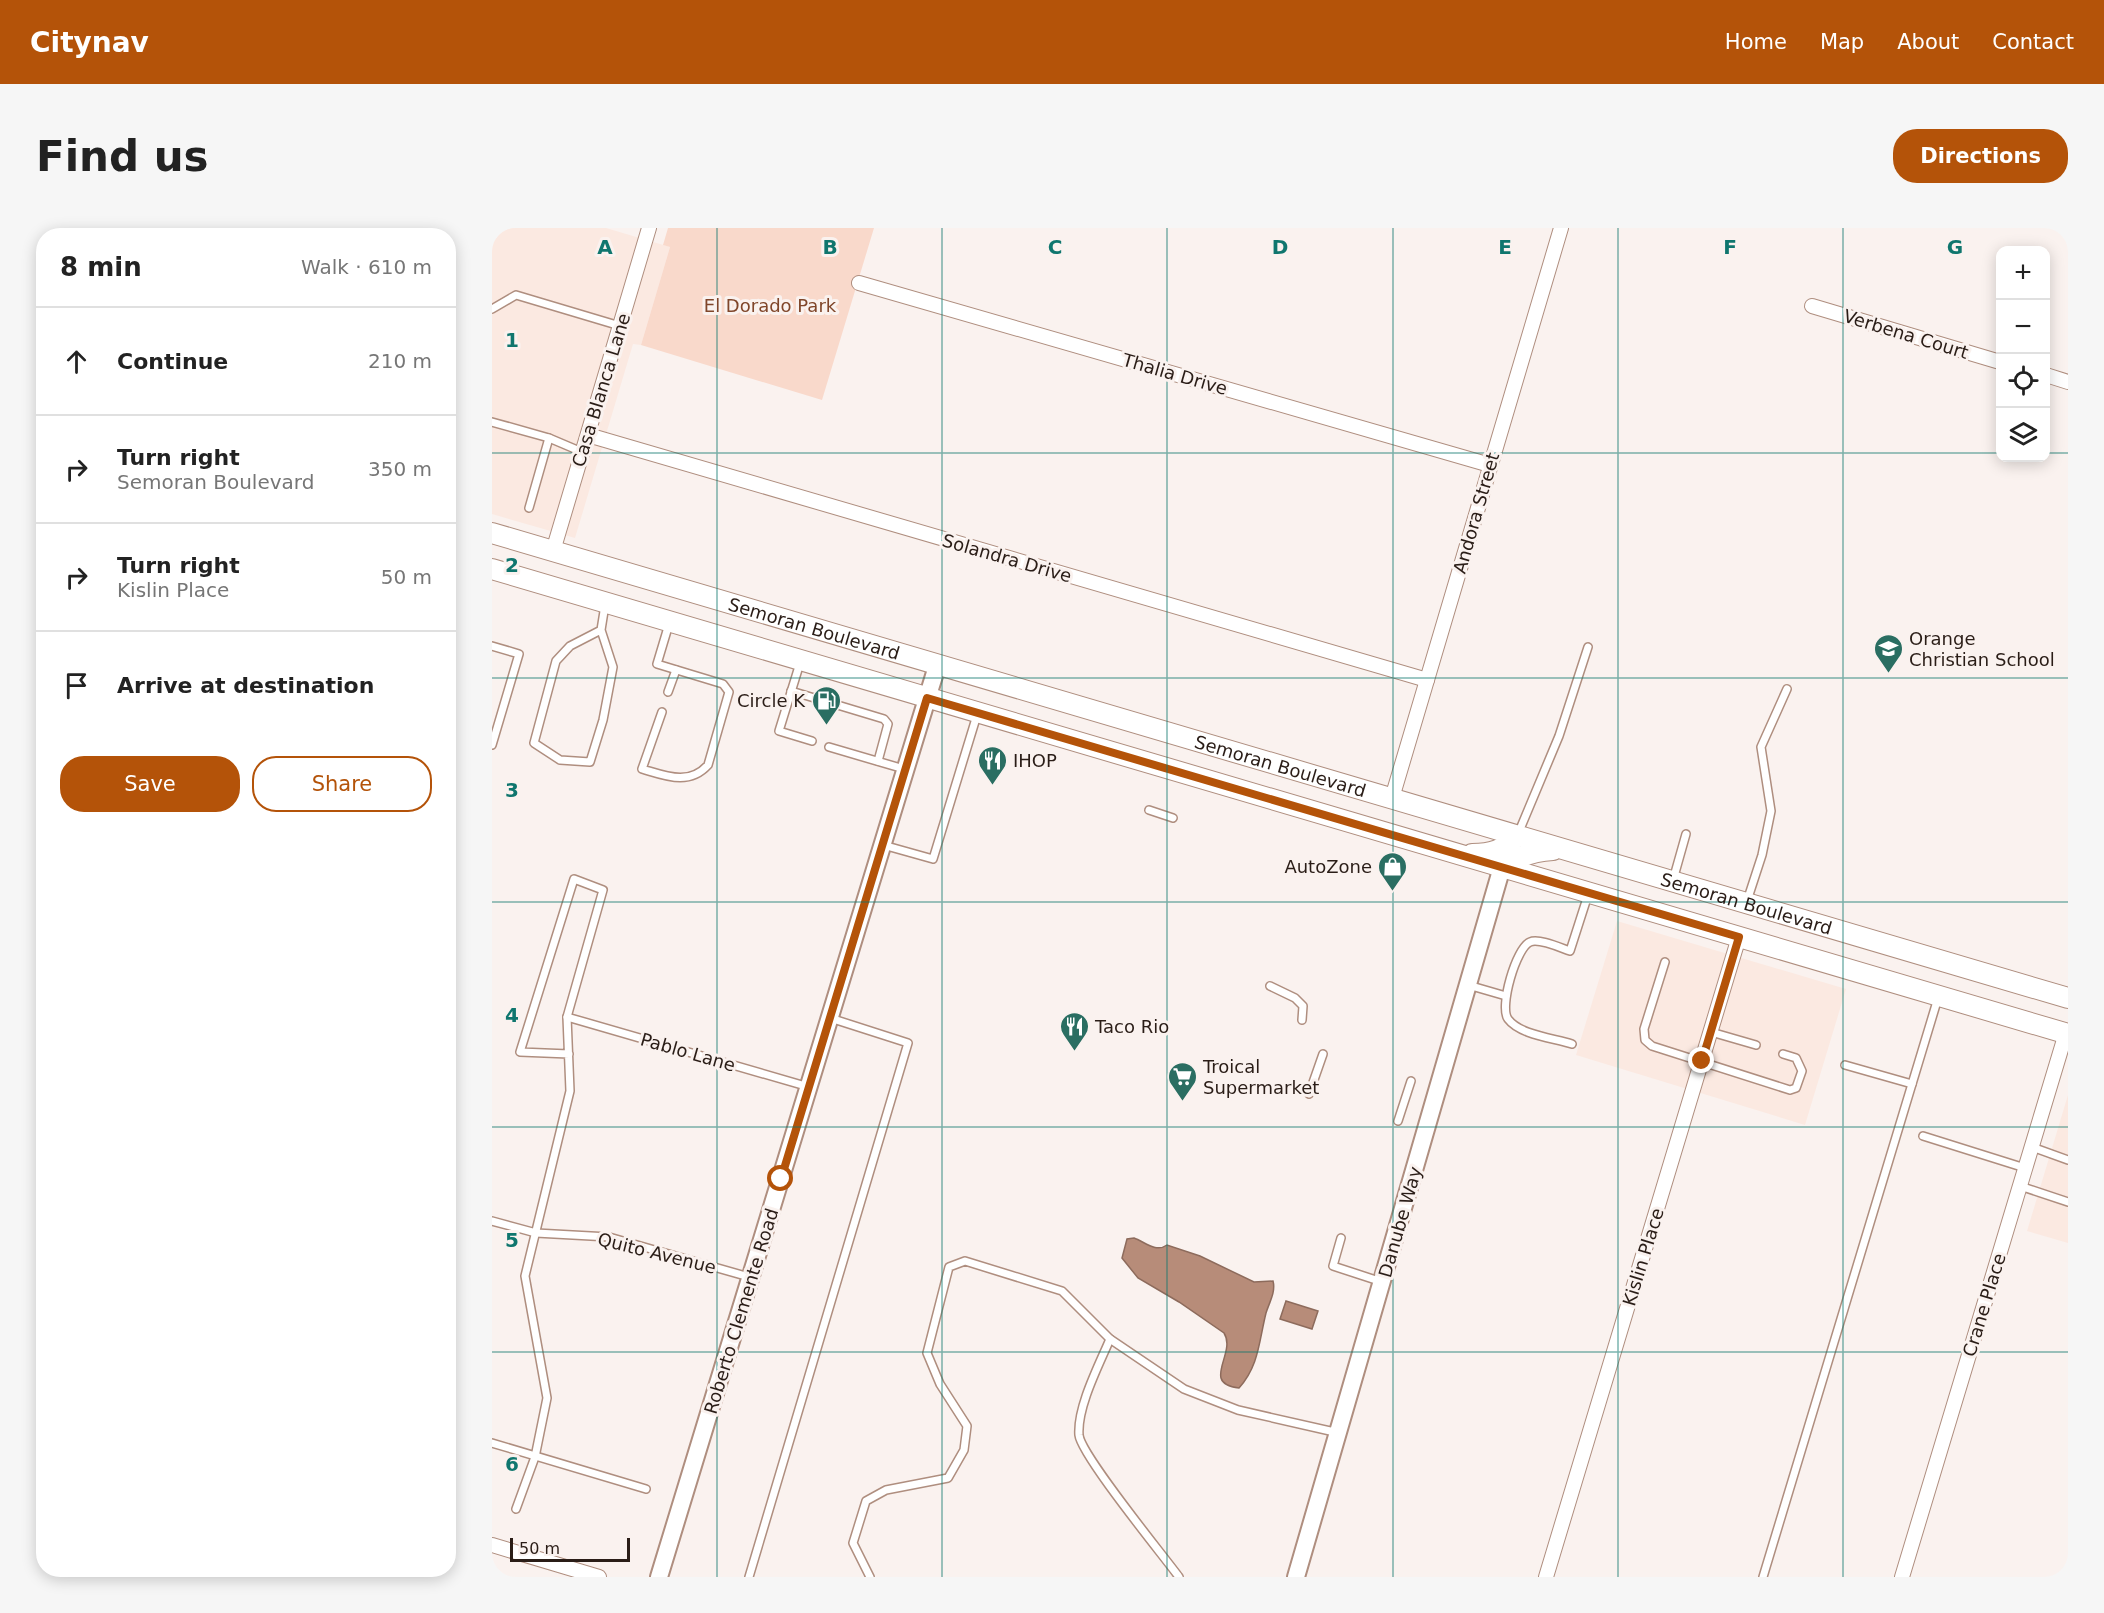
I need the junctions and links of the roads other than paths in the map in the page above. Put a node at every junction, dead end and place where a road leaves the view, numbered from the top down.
1 (649, 228) edge
2 (1561, 228) edge
3 (859, 283) dead end
4 (1812, 306) dead end
5 (492, 309) edge
6 (620, 326) junction
7 (1996, 361) edge
8 (2050, 376) edge
9 (2068, 382) edge
10 (492, 422) edge
11 (588, 435) junction
12 (549, 438) junction
13 (582, 452) junction
14 (1490, 465) junction
15 (529, 508) dead end
16 (492, 533) edge
17 (553, 551) junction
18 (492, 569) edge
19 (606, 603) junction
20 (670, 622) junction
21 (601, 630) junction
22 (492, 646) edge
23 (1588, 647) dead end
24 (800, 660) junction
25 (937, 666) junction
26 (676, 670) junction
27 (1427, 680) junction
28 (1787, 689) dead end
29 (791, 691) junction
30 (668, 692) dead end
31 (927, 698) junction
32 (662, 712) dead end
33 (978, 713) junction
34 (812, 741) dead end
35 (492, 746) edge
36 (829, 747) dead end
37 (878, 761) junction
38 (906, 769) junction
39 (1392, 798) junction
40 (1149, 810) dead end
41 (1173, 818) dead end
42 (1686, 834) dead end
43 (1517, 836) junction
44 (883, 845) junction
45 (1564, 850) junction
46 (1457, 854) junction
47 (1502, 867) junction
48 (1672, 882) junction
49 (1589, 893) junction
50 (1746, 904) junction
51 (1739, 937) junction
52 (1665, 962) dead end
53 (1468, 985) junction
54 (1270, 986) dead end
55 (1506, 996) junction
56 (1939, 996) junction
57 (2068, 998) edge
58 (567, 1017) junction
59 (830, 1018) junction
60 (1302, 1020) dead end
61 (1711, 1032) junction
62 (2067, 1034) edge
63 (1572, 1044) dead end
64 (1756, 1045) dead end
65 (569, 1054) junction
66 (1323, 1054) dead end
67 (1783, 1054) dead end
68 (1702, 1061) junction
69 (1845, 1065) dead end
70 (1411, 1081) dead end
71 (1912, 1084) junction
72 (809, 1087) junction
73 (1309, 1094) dead end
74 (1398, 1121) dead end
75 (1923, 1137) dead end
76 (2032, 1147) junction
77 (2068, 1160) edge
78 (2025, 1168) junction
79 (2020, 1186) junction
80 (2068, 1202) edge
81 (492, 1221) edge
82 (536, 1233) junction
83 (1341, 1238) dead end
84 (751, 1277) junction
85 (1382, 1282) junction
86 (1110, 1339) junction
87 (1339, 1433) junction
88 (492, 1443) edge
89 (535, 1457) junction
90 (646, 1489) dead end
91 (516, 1509) dead end
92 (492, 1545) edge
93 (599, 1577) edge
94 (659, 1577) edge
95 (748, 1577) edge
96 (870, 1577) edge
97 (1179, 1577) edge
98 (1296, 1577) edge
99 (1546, 1577) edge
100 (1763, 1577) edge
101 (1902, 1577) edge

1 - 6 street, Casa Blanca Lane
2 - 14 street, Andora Street
3 - 14 street, Thalia Drive
4 - 7 street, Verbena Court
5 - 6 lane
6 - 11 street, Casa Blanca Lane
8 - 9 street
10 - 12 lane
11 - 13 street, Casa Blanca Lane
11 - 27 street, Solandra Drive
12 - 13 lane
12 - 15 lane
13 - 17 street, Casa Blanca Lane
14 - 27 street, Andora Street
16 - 17 main road, Semoran Boulevard
17 - 25 main road, Semoran Boulevard
18 - 19 main road, Semoran Boulevard
19 - 20 main road, Semoran Boulevard
19 - 21 lane
20 - 24 main road, Semoran Boulevard
20 - 26 lane
21 - 21 lane
22 - 35 lane
23 - 43 lane
24 - 29 lane
24 - 31 main road, Semoran Boulevard
25 - 31 street, Roberto Clemente Road
25 - 39 main road, Semoran Boulevard
26 - 30 lane
26 - 32 lane
27 - 39 street, Andora Street
28 - 50 lane
29 - 34 lane
29 - 37 lane
31 - 33 main road, Semoran Boulevard
31 - 38 street, Roberto Clemente Road
33 - 44 lane
33 - 46 main road, Semoran Boulevard
36 - 37 lane
37 - 38 lane
38 - 44 street, Roberto Clemente Road
39 - 43 main road, Semoran Boulevard
40 - 41 lane
42 - 48 lane
43 - 45 main road, Semoran Boulevard
43 - 46 main road
44 - 59 street, Roberto Clemente Road
45 - 47 main road
45 - 48 main road, Semoran Boulevard
46 - 47 main road, Semoran Boulevard
47 - 49 main road, Semoran Boulevard
47 - 53 street, Danube Way
48 - 50 main road, Semoran Boulevard
49 - 51 main road, Semoran Boulevard
49 - 55 lane
50 - 57 main road, Semoran Boulevard
51 - 56 main road, Semoran Boulevard
51 - 61 street, Kislin Place
52 - 68 lane
53 - 55 lane
53 - 85 street, Danube Way
54 - 60 lane
55 - 63 lane
56 - 62 main road, Semoran Boulevard
56 - 71 lane
58 - 65 lane
58 - 65 lane
58 - 72 lane, Pablo Lane
59 - 72 street, Roberto Clemente Road
59 - 95 lane
61 - 64 lane
61 - 68 street, Kislin Place
62 - 76 street, Crane Place
65 - 82 lane
66 - 73 lane
67 - 68 lane
68 - 99 street, Kislin Place
69 - 71 lane
70 - 74 lane
71 - 100 lane
72 - 84 street, Roberto Clemente Road
75 - 78 lane
76 - 77 lane
76 - 78 street, Crane Place
78 - 79 street, Crane Place
79 - 80 lane
79 - 101 street, Crane Place
81 - 82 lane, Quito Avenue
82 - 84 lane, Quito Avenue
82 - 89 lane
83 - 85 lane
84 - 94 street, Roberto Clemente Road
85 - 87 street, Danube Way
86 - 87 lane
86 - 96 lane
86 - 97 lane
87 - 98 street, Danube Way
88 - 89 lane
89 - 90 lane
89 - 91 lane
92 - 93 street

